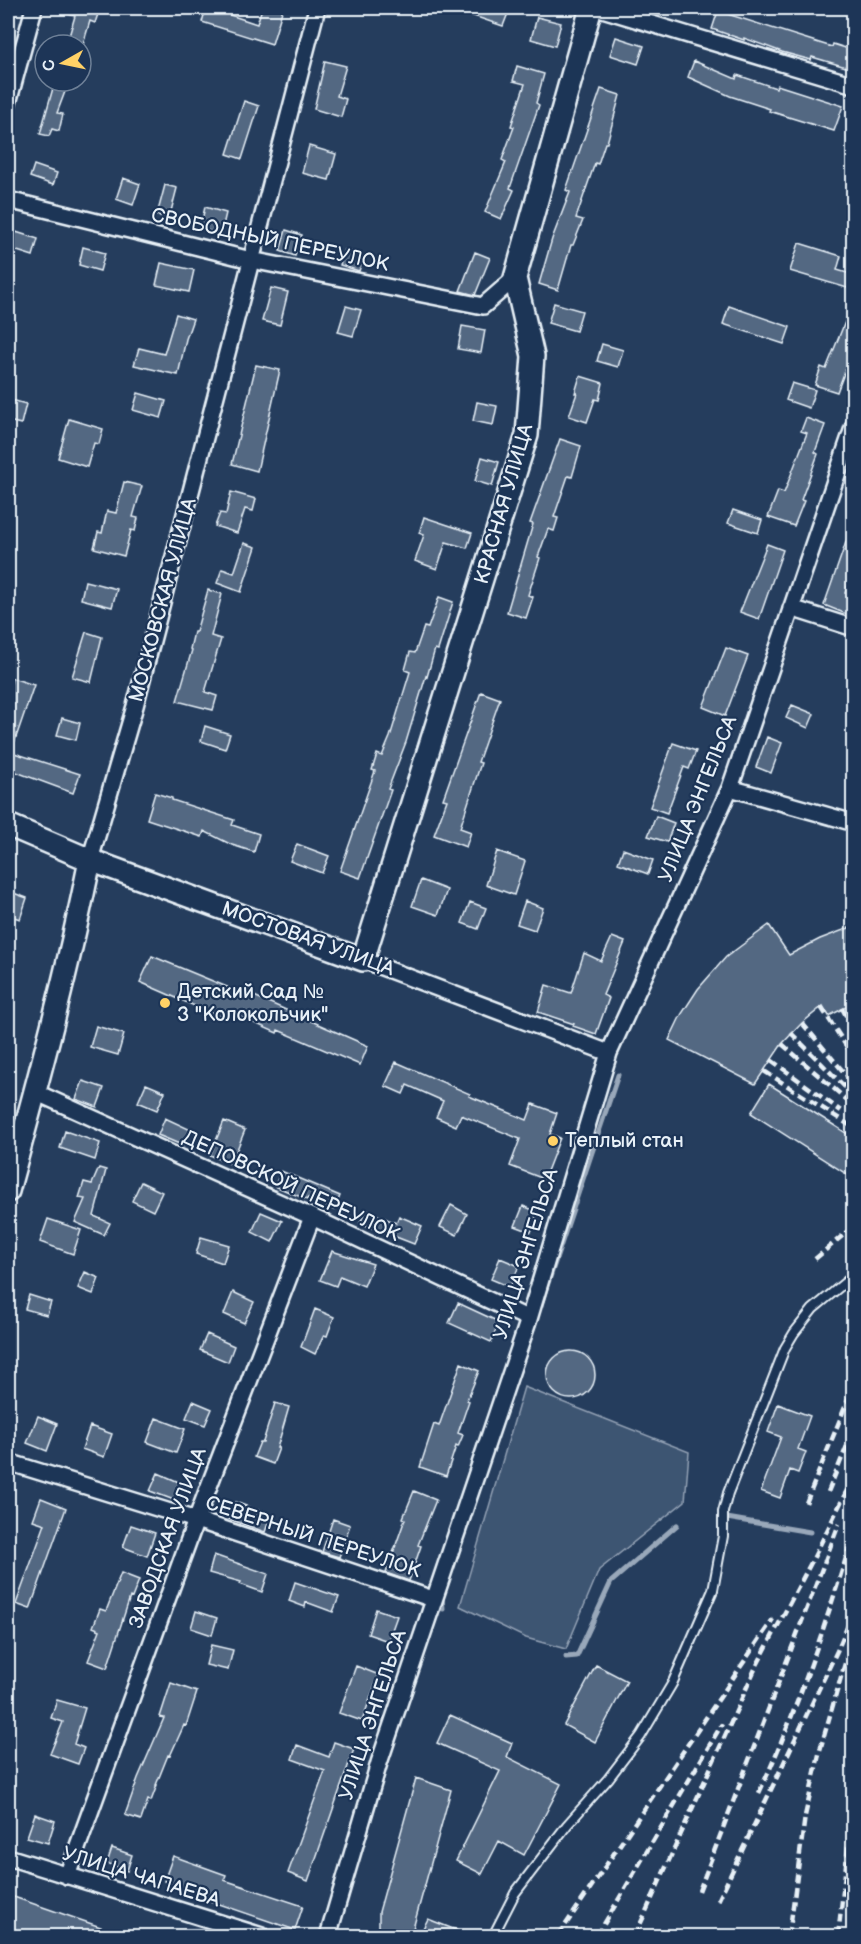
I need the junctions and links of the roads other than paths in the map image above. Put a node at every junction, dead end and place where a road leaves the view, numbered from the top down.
1 (34, 8) edge
2 (317, 8) edge
3 (591, 8) edge
4 (599, 8) edge
5 (854, 85) edge
6 (8, 104) edge
7 (8, 200) edge
8 (252, 260) junction
9 (514, 278) junction
10 (854, 425) edge
11 (791, 608) junction
12 (854, 628) edge
13 (730, 788) junction
14 (854, 823) edge
15 (8, 825) edge
16 (90, 860) junction
17 (363, 960) junction
18 (609, 1053) junction
19 (35, 1092) junction
20 (8, 1191) edge
21 (312, 1217) junction
22 (854, 1275) edge
23 (529, 1319) junction
24 (8, 1462) edge
25 (196, 1520) junction
26 (433, 1599) junction
27 (8, 1857) edge
28 (67, 1876) junction
29 (262, 1936) edge
30 (328, 1936) edge
31 (493, 1936) edge

1 - 6 street
2 - 8 street, МОСКОВСКАЯ УЛИЦА
3 - 9 street, КРАСНАЯ УЛИЦА
4 - 5 street
7 - 8 street, СВОБОДНЫЙ ПЕРЕУЛОК
8 - 9 street, СВОБОДНЫЙ ПЕРЕУЛОК
8 - 16 street, МОСКОВСКАЯ УЛИЦА
9 - 17 street, КРАСНАЯ УЛИЦА
10 - 11 street, УЛИЦА ЭНГЕЛЬСА
11 - 12 street
11 - 13 street, УЛИЦА ЭНГЕЛЬСА
13 - 14 street
13 - 18 street, УЛИЦА ЭНГЕЛЬСА
15 - 16 street, МОСТОВАЯ УЛИЦА
16 - 17 street, МОСТОВАЯ УЛИЦА
16 - 19 street, МОСКОВСКАЯ УЛИЦА
17 - 18 street, МОСТОВАЯ УЛИЦА
18 - 23 street, УЛИЦА ЭНГЕЛЬСА
19 - 20 street, МОСКОВСКАЯ УЛИЦА
19 - 21 street, ДЕПОВСКОЙ ПЕРЕУЛОК
21 - 23 street, ДЕПОВСКОЙ ПЕРЕУЛОК
21 - 25 street, ЗАВОДСКАЯ УЛИЦА
22 - 31 lane
23 - 26 street, УЛИЦА ЭНГЕЛЬСА
24 - 25 street, СЕВЕРНЫЙ ПЕРЕУЛОК
25 - 26 street, СЕВЕРНЫЙ ПЕРЕУЛОК
25 - 28 street, ЗАВОДСКАЯ УЛИЦА
26 - 30 street, УЛИЦА ЭНГЕЛЬСА
27 - 28 street, УЛИЦА ЧАПАЕВА
28 - 29 street, УЛИЦА ЧАПАЕВА

